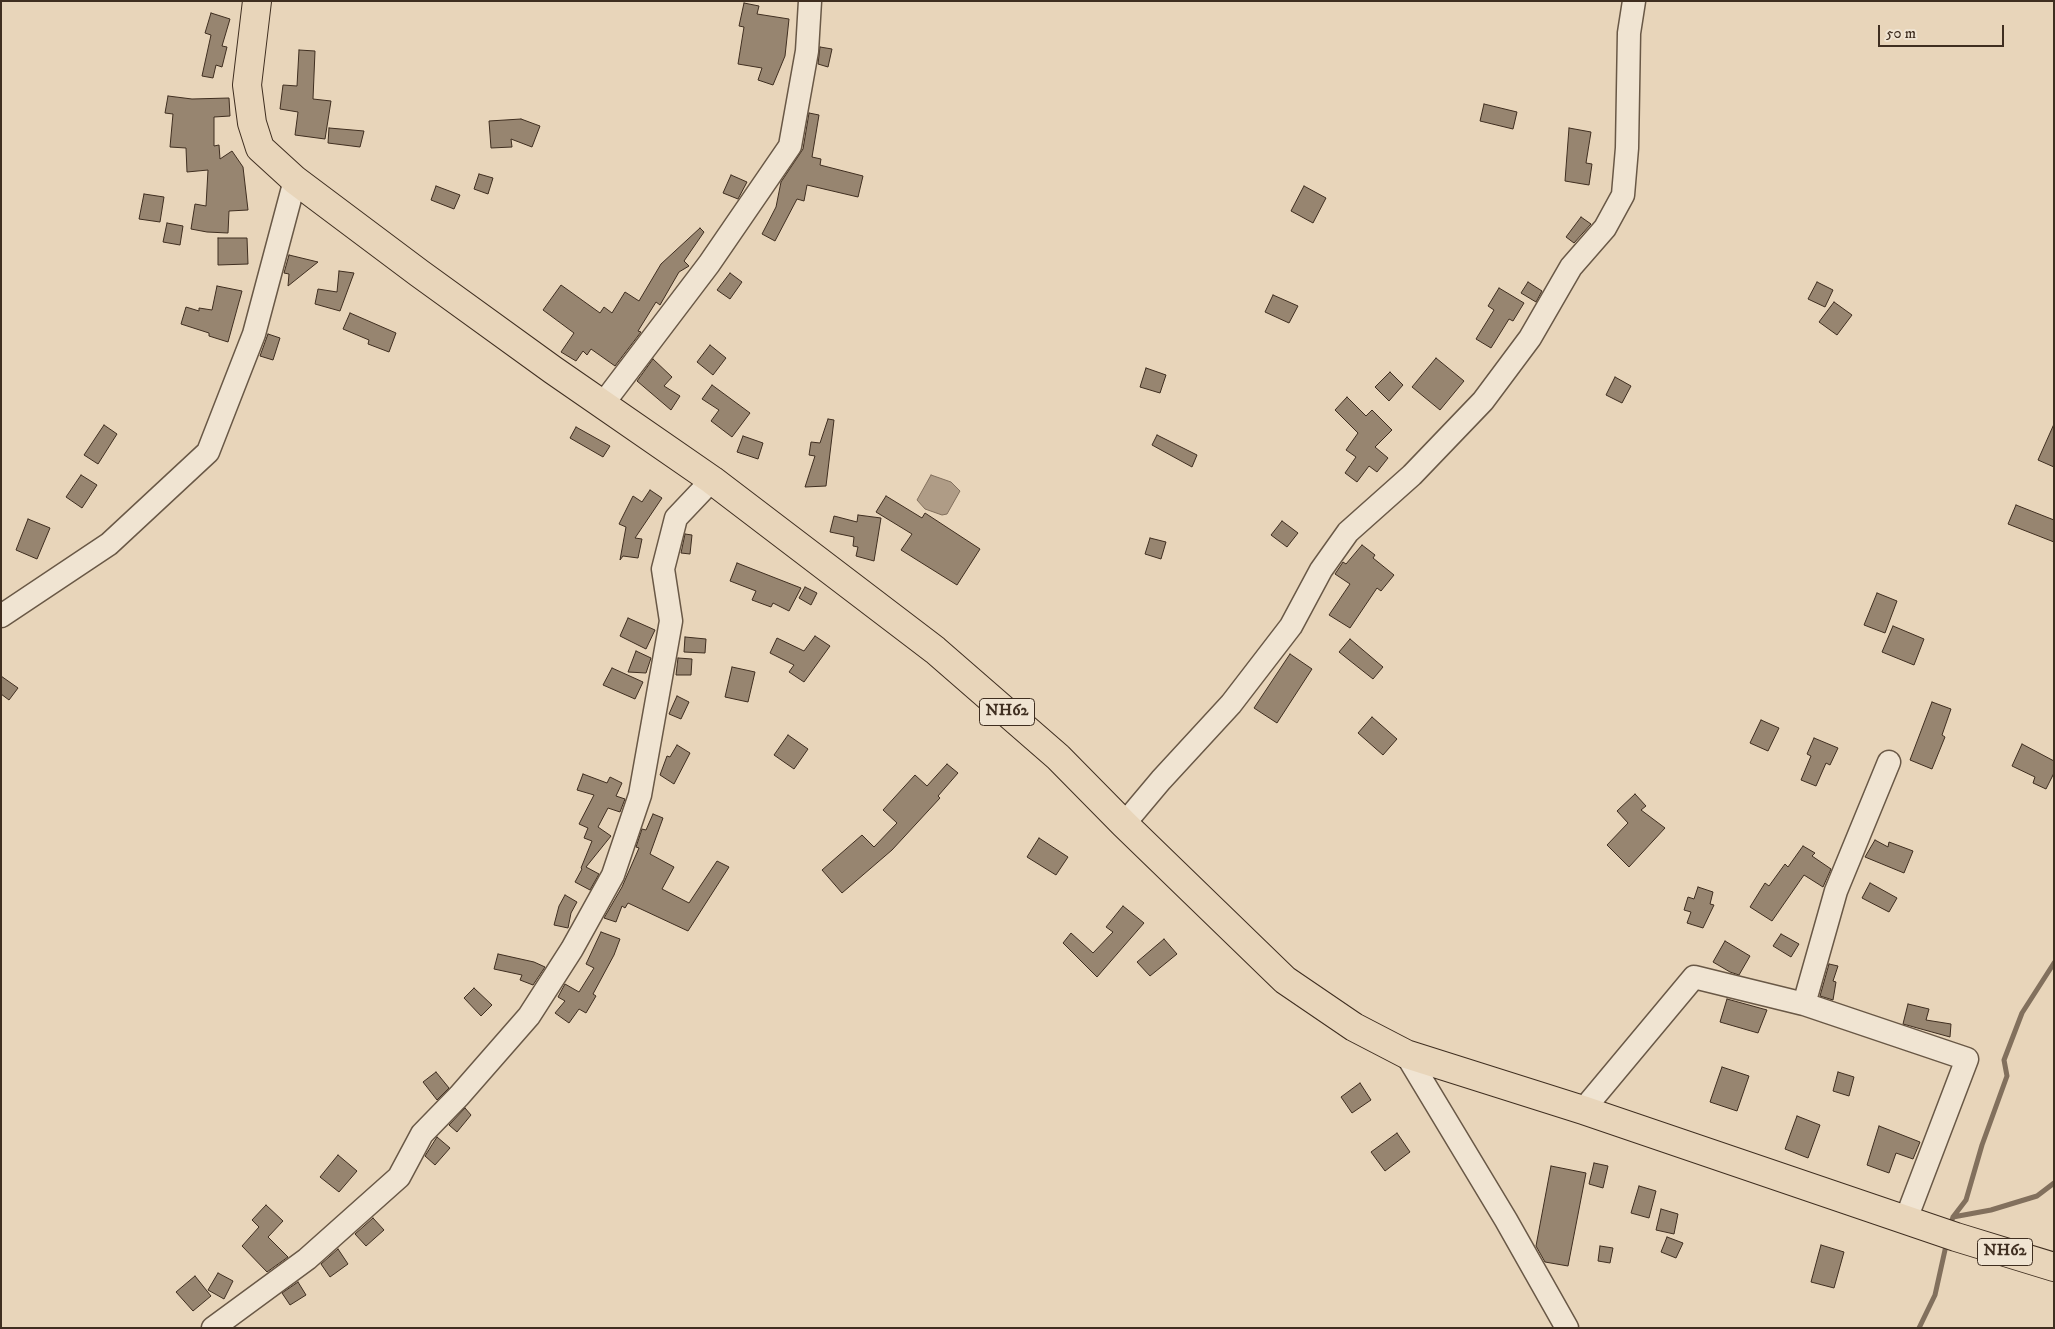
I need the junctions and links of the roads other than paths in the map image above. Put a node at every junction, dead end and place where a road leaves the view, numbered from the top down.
1 (257, 1) edge
2 (810, 1) edge
3 (1634, 1) edge
4 (295, 180) junction
5 (602, 405) junction
6 (712, 480) junction
7 (1, 616) edge
8 (1889, 762) dead end
9 (1124, 824) junction
10 (1804, 1004) junction
11 (1406, 1054) junction
12 (1583, 1110) junction
13 (1906, 1219) junction
14 (2054, 1266) edge
15 (213, 1328) edge
16 (1567, 1328) edge

1 - 4 main road, NH62
2 - 5 street
3 - 9 street
4 - 5 main road, NH62
4 - 7 street
5 - 6 main road, NH62
6 - 9 main road, NH62
6 - 15 street
8 - 10 street
9 - 11 main road, NH62
10 - 12 street
10 - 13 street
11 - 12 main road, NH62
11 - 16 street
12 - 13 main road, NH62
13 - 14 main road, NH62

